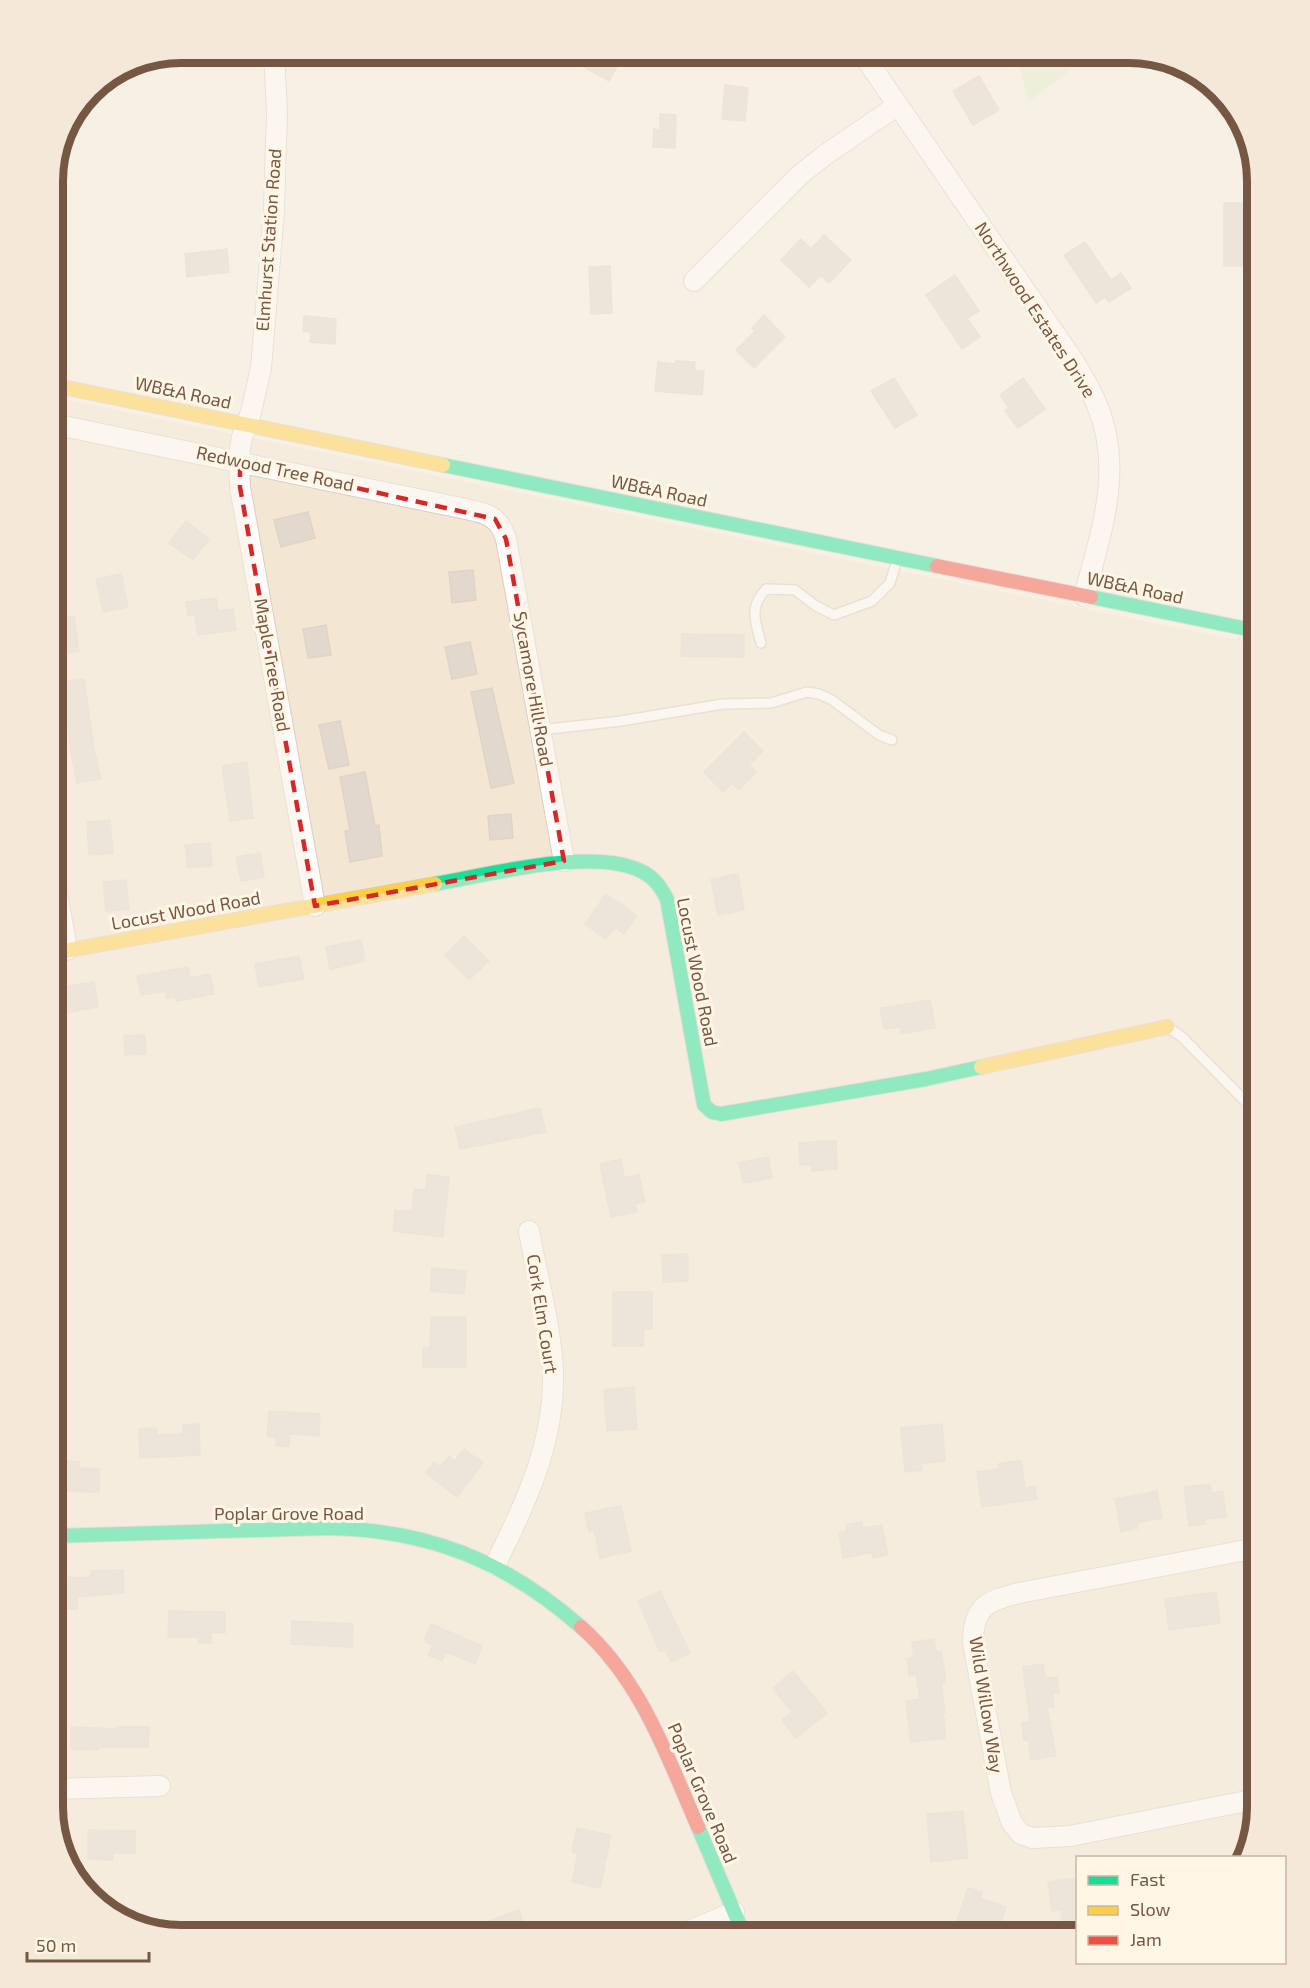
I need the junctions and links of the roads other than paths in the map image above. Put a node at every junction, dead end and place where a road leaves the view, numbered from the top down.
1 (274, 63) edge
2 (869, 63) edge
3 (898, 105) junction
4 (694, 281) dead end
5 (63, 387) edge
6 (246, 425) junction
7 (63, 426) edge
8 (240, 462) junction
9 (495, 519) joint
10 (898, 558) junction
11 (1084, 596) junction
12 (1247, 629) edge
13 (760, 643) dead end
14 (540, 730) junction
15 (892, 740) dead end
16 (564, 861) junction
17 (315, 906) junction
18 (63, 951) edge
19 (1167, 1027) joint
20 (1247, 1103) edge
21 (529, 1232) dead end
22 (63, 1536) edge
23 (1247, 1550) edge
24 (495, 1565) junction
25 (160, 1786) dead end
26 (63, 1789) edge
27 (1247, 1801) edge
28 (734, 1912) junction
29 (703, 1925) edge
30 (740, 1925) edge

1 - 6 street, Elmhurst Station Road
2 - 3 street, Northwood Estates Drive
3 - 4 street
3 - 11 street, Northwood Estates Drive
5 - 6 street, WB&A Road
6 - 8 street, Maple Tree Road
6 - 10 street, WB&A Road
7 - 8 street, Redwood Tree Road
8 - 9 street, Redwood Tree Road
8 - 17 street, Maple Tree Road
9 - 14 street, Sycamore Hill Road
10 - 11 street, WB&A Road
10 - 13 lane
11 - 12 street, WB&A Road
14 - 15 lane
14 - 16 street, Sycamore Hill Road
16 - 17 street, Locust Wood Road
16 - 19 street, Locust Wood Road
17 - 18 street, Locust Wood Road
19 - 20 lane
21 - 24 street, Cork Elm Court
22 - 24 street, Poplar Grove Road
23 - 27 street, Wild Willow Way
24 - 28 street, Poplar Grove Road
25 - 26 street
28 - 29 street
28 - 30 street, Poplar Grove Road

